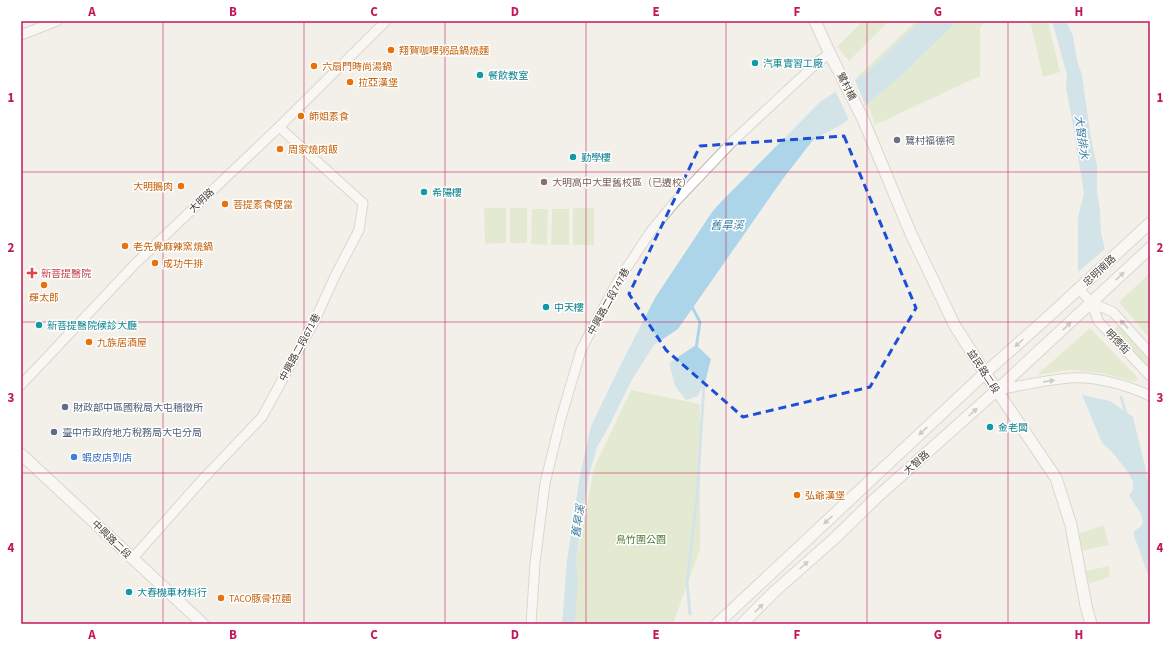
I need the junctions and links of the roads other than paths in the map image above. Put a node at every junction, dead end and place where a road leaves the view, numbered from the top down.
1 (56, 21) edge
2 (386, 21) edge
3 (815, 21) edge
4 (21, 35) edge
5 (830, 54) junction
6 (863, 118) joint
7 (279, 127) junction
8 (1150, 223) edge
9 (1150, 248) edge
10 (1079, 289) junction
11 (1092, 303) junction
12 (1048, 318) joint
13 (1150, 353) edge
14 (985, 373) junction
15 (1150, 376) edge
16 (21, 385) edge
17 (997, 390) junction
18 (1150, 396) edge
19 (21, 454) edge
20 (132, 559) junction
21 (203, 624) edge
22 (532, 624) edge
23 (717, 624) edge
24 (742, 624) edge
25 (1091, 624) edge

1 - 4 street
2 - 7 street, 大明路
3 - 5 street
5 - 6 street, 鷺村橋
5 - 22 street, 中興路二段747巷
6 - 14 street, 益民路二段
7 - 16 street, 大明路
7 - 20 street, 中興路二段671巷
8 - 10 street, 忠明南路
11 -> 9 street, 忠明南路
10 - 11 street, 明德街
10 - 12 street, 忠明南路
13 -> 11 street, 明德街
11 - 15 street, 明德街
17 -> 11 street, 大智路
12 -> 14 street, 大智路
14 - 17 street, 益民路二段
14 -> 23 street, 大智路
17 -> 18 street
24 -> 17 street, 大智路
17 - 25 street, 益民路二段
19 - 20 street, 中興路二段
20 - 21 street, 中興路二段

